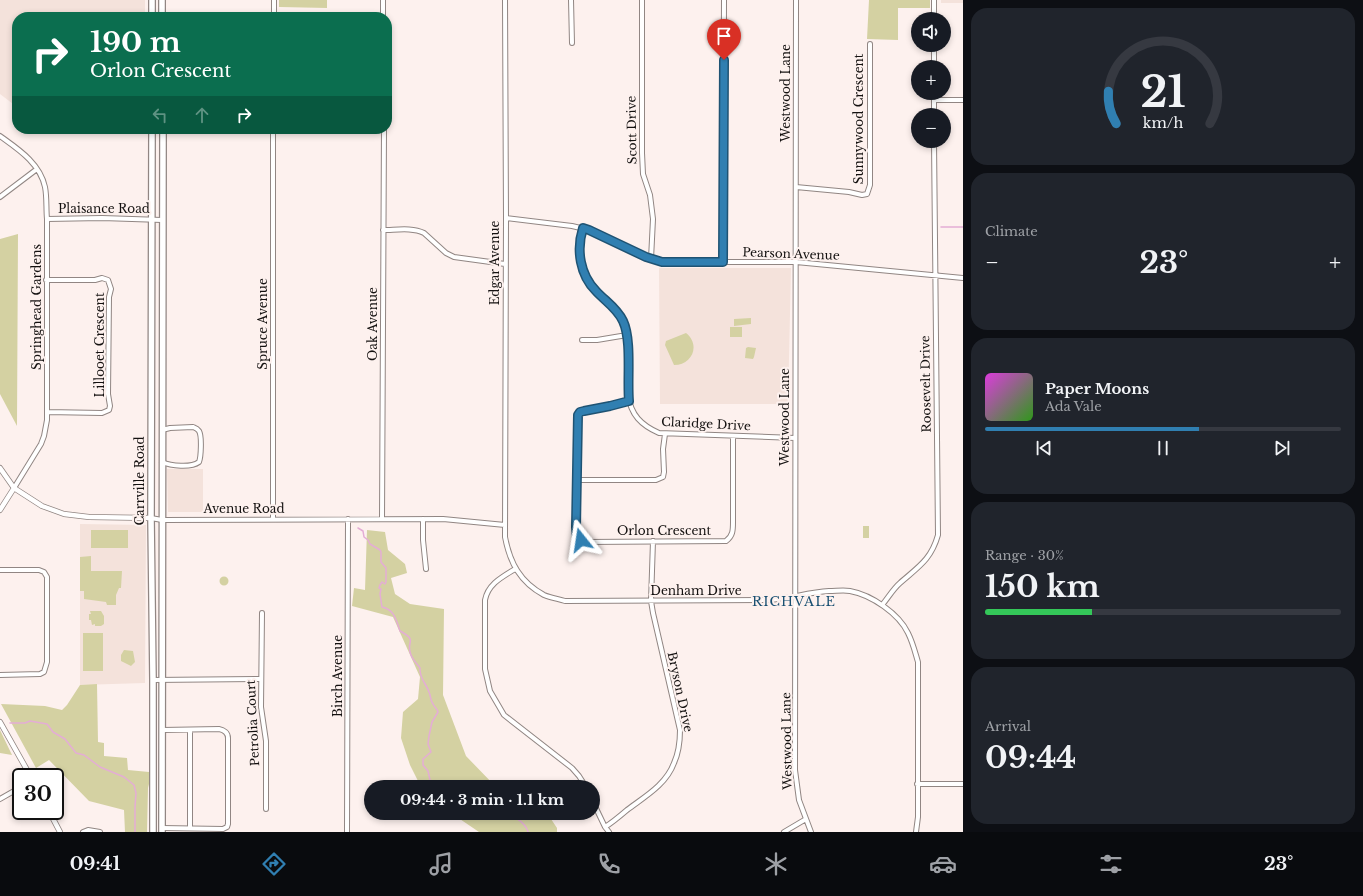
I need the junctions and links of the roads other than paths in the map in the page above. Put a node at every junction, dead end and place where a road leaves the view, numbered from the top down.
1 (152, 0) edge
2 (162, 0) edge
3 (274, 0) edge
4 (383, 0) edge
5 (505, 0) edge
6 (571, 0) edge
7 (642, 0) edge
8 (724, 0) edge
9 (796, 0) edge
10 (934, 0) edge
11 (152, 12) edge
12 (162, 12) edge
13 (274, 12) edge
14 (383, 12) edge
15 (934, 12) edge
16 (572, 43) dead end
17 (870, 44) dead end
18 (934, 100) edge
19 (951, 100) edge
20 (963, 100) edge
21 (934, 108) edge
22 (152, 134) edge
23 (163, 134) edge
24 (273, 134) edge
25 (384, 134) edge
26 (0, 136) edge
27 (934, 148) edge
28 (37, 169) junction
29 (796, 187) junction
30 (0, 197) edge
31 (506, 218) junction
32 (47, 219) junction
33 (152, 220) junction
34 (162, 220) junction
35 (583, 228) junction
36 (383, 230) junction
37 (651, 258) junction
38 (723, 262) junction
39 (796, 262) junction
40 (505, 264) junction
41 (935, 275) junction
42 (963, 278) edge
43 (46, 280) junction
44 (627, 335) junction
45 (582, 340) dead end
46 (162, 379) junction
47 (151, 380) junction
48 (629, 401) junction
49 (47, 412) junction
50 (162, 430) junction
51 (665, 434) junction
52 (733, 436) junction
53 (795, 438) junction
54 (162, 462) junction
55 (0, 468) edge
56 (577, 480) junction
57 (14, 488) junction
58 (0, 510) edge
59 (151, 518) junction
60 (273, 518) junction
61 (348, 519) junction
62 (382, 519) junction
63 (423, 519) junction
64 (162, 520) junction
65 (505, 525) junction
66 (653, 541) junction
67 (426, 569) dead end
68 (515, 569) junction
69 (0, 570) edge
70 (795, 596) junction
71 (651, 601) junction
72 (162, 602) junction
73 (152, 603) junction
74 (882, 605) junction
75 (262, 613) dead end
76 (0, 675) edge
77 (260, 679) junction
78 (153, 680) junction
79 (162, 680) junction
80 (0, 722) edge
81 (162, 730) junction
82 (190, 730) junction
83 (153, 754) junction
84 (162, 754) junction
85 (26, 768) edge
86 (581, 780) edge
87 (917, 784) junction
88 (963, 784) edge
89 (12, 792) edge
90 (0, 799) edge
91 (266, 809) dead end
92 (600, 817) edge
93 (806, 818) junction
94 (54, 820) edge
95 (605, 827) junction
96 (190, 828) junction
97 (162, 830) edge
98 (60, 832) edge
99 (83, 832) edge
100 (100, 832) edge
101 (153, 832) edge
102 (347, 832) edge
103 (609, 832) edge
104 (786, 832) edge
105 (811, 832) edge
106 (916, 832) edge

1 - 11 main road
2 - 12 main road
3 - 13 street
4 - 14 street
5 - 31 street, Edgar Avenue
6 - 16 street
7 - 37 street, Scott Drive
8 - 38 street
9 - 29 street, Westwood Lane
10 - 15 street
17 - 29 street, Sunnywood Crescent
18 - 21 street
19 - 20 street
22 - 33 main road, Carrville Road
23 - 34 main road, Carrville Road
24 - 60 street, Spruce Avenue
25 - 36 street, Oak Avenue
26 - 28 street, Springhead Gardens
27 - 41 street, Roosevelt Drive
28 - 30 street
28 - 32 street, Springhead Gardens
29 - 39 street, Westwood Lane
31 - 35 street, Pearson Avenue
31 - 40 street, Edgar Avenue
32 - 33 street, Plaisance Road
32 - 43 street, Springhead Gardens
33 - 34 street, Plaisance Road
33 - 47 main road, Carrville Road
34 - 46 main road, Carrville Road
35 - 37 street, Pearson Avenue
35 - 44 street, Claridge Drive
36 - 40 street
36 - 62 street, Oak Avenue
37 - 38 street, Pearson Avenue
38 - 39 street, Pearson Avenue
39 - 41 street, Pearson Avenue
39 - 53 street, Westwood Lane
40 - 65 street, Edgar Avenue
41 - 42 street, Pearson Avenue
41 - 74 street, Roosevelt Drive
43 - 49 street, Springhead Gardens
43 - 49 street, Lillooet Crescent
44 - 45 street
44 - 48 street, Claridge Drive
46 - 47 main road
46 - 50 main road, Carrville Road
47 - 59 main road, Carrville Road
48 - 51 street, Claridge Drive
48 - 56 street, Orlon Crescent
49 - 57 street, Springhead Gardens
50 - 54 main road, Carrville Road
50 - 54 street
51 - 52 street, Claridge Drive
51 - 56 street
52 - 53 street, Claridge Drive
52 - 66 street, Orlon Crescent
53 - 70 street, Westwood Lane
54 - 64 main road, Carrville Road
55 - 57 street, Avenue Road
56 - 66 street, Orlon Crescent
57 - 58 street
57 - 59 street, Avenue Road
59 - 64 street, Avenue Road
59 - 73 main road, Carrville Road
60 - 61 street, Avenue Road
60 - 64 street, Avenue Road
61 - 62 street, Avenue Road
61 - 102 street, Birch Avenue
62 - 63 street, Avenue Road
63 - 65 street, Avenue Road
63 - 67 street
64 - 72 main road, Carrville Road
65 - 68 street, Denham Drive
66 - 71 street, Bryson Drive
68 - 71 street, Denham Drive
68 - 86 street
69 - 76 street
70 - 71 street, Denham Drive
70 - 74 street, Denham Drive
70 - 93 street, Westwood Lane
71 - 95 street, Bryson Drive
72 - 73 main road
72 - 79 main road, Carrville Road
73 - 78 main road, Carrville Road
74 - 87 street, Denham Drive
75 - 77 street, Petrolia Court
77 - 79 street
77 - 91 street, Petrolia Court
78 - 79 street
78 - 83 main road, Carrville Road
79 - 81 main road, Carrville Road
80 - 85 street
81 - 82 street
81 - 84 main road, Carrville Road
82 - 96 street
82 - 96 street
83 - 84 main road
83 - 101 main road, Carrville Road
84 - 97 main road, Carrville Road
87 - 88 street
87 - 106 street, Denham Drive
89 - 90 street
92 - 95 street
93 - 104 street
93 - 105 street, Westwood Lane
94 - 98 street
95 - 103 street
96 - 97 street
99 - 100 street

